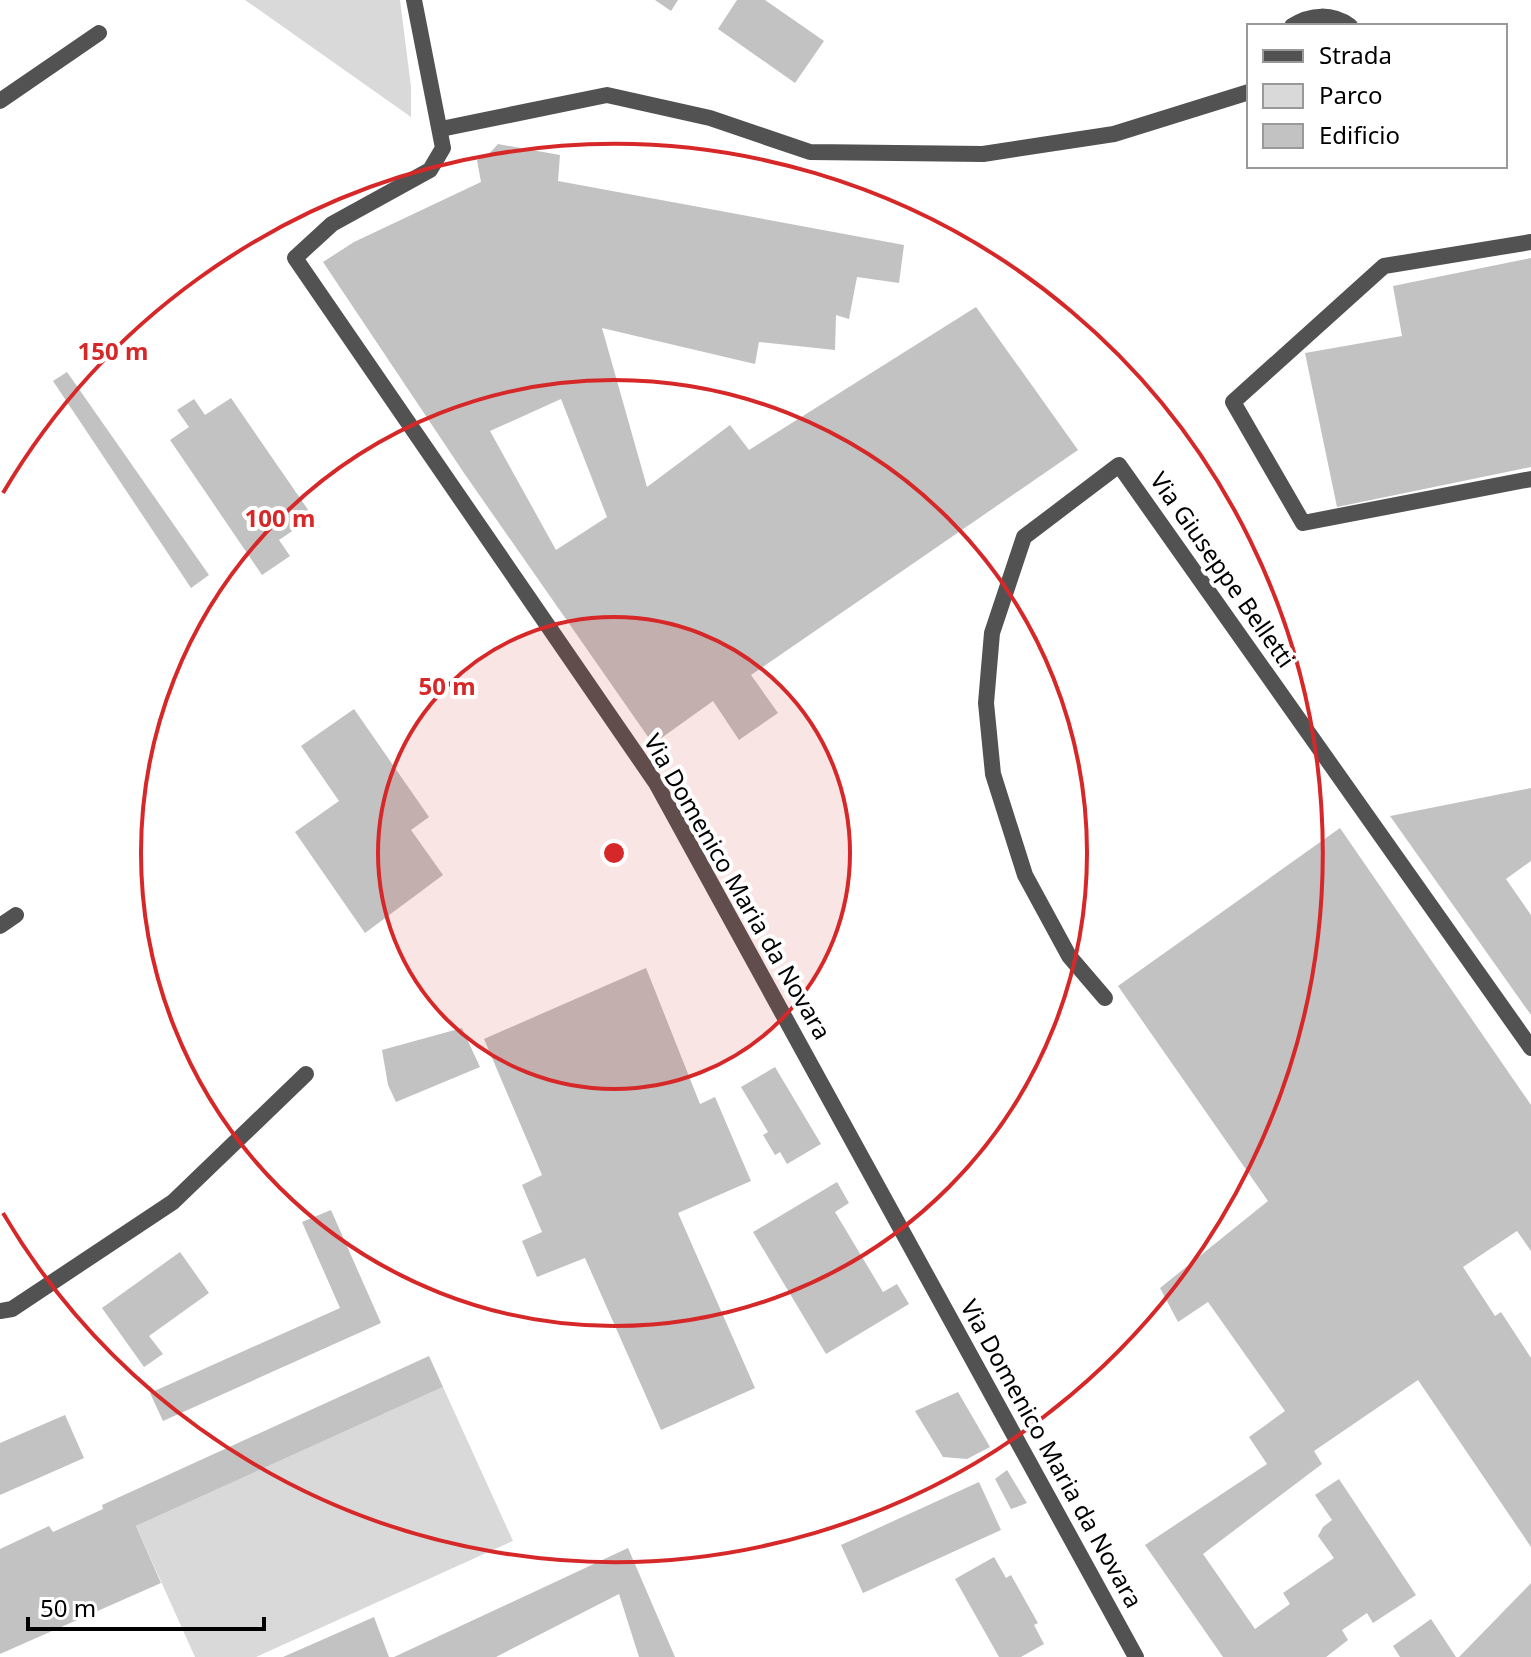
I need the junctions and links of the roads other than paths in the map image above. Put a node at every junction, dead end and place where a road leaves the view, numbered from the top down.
1 (414, 0) edge
2 (1296, 24) edge
3 (1347, 24) edge
4 (99, 33) dead end
5 (1247, 93) edge
6 (0, 101) edge
7 (441, 129) junction
8 (1531, 242) edge
9 (1531, 479) edge
10 (16, 915) dead end
11 (0, 926) edge
12 (1105, 998) dead end
13 (1531, 1048) edge
14 (306, 1074) dead end
15 (0, 1311) edge
16 (1136, 1657) edge

1 - 7 street, Via Domenico Maria da Novara
2 - 3 street
4 - 6 street
5 - 7 street
7 - 16 street, Via Domenico Maria da Novara
8 - 9 street
10 - 11 street
12 - 13 street, Via Giuseppe Belletti
14 - 15 street

